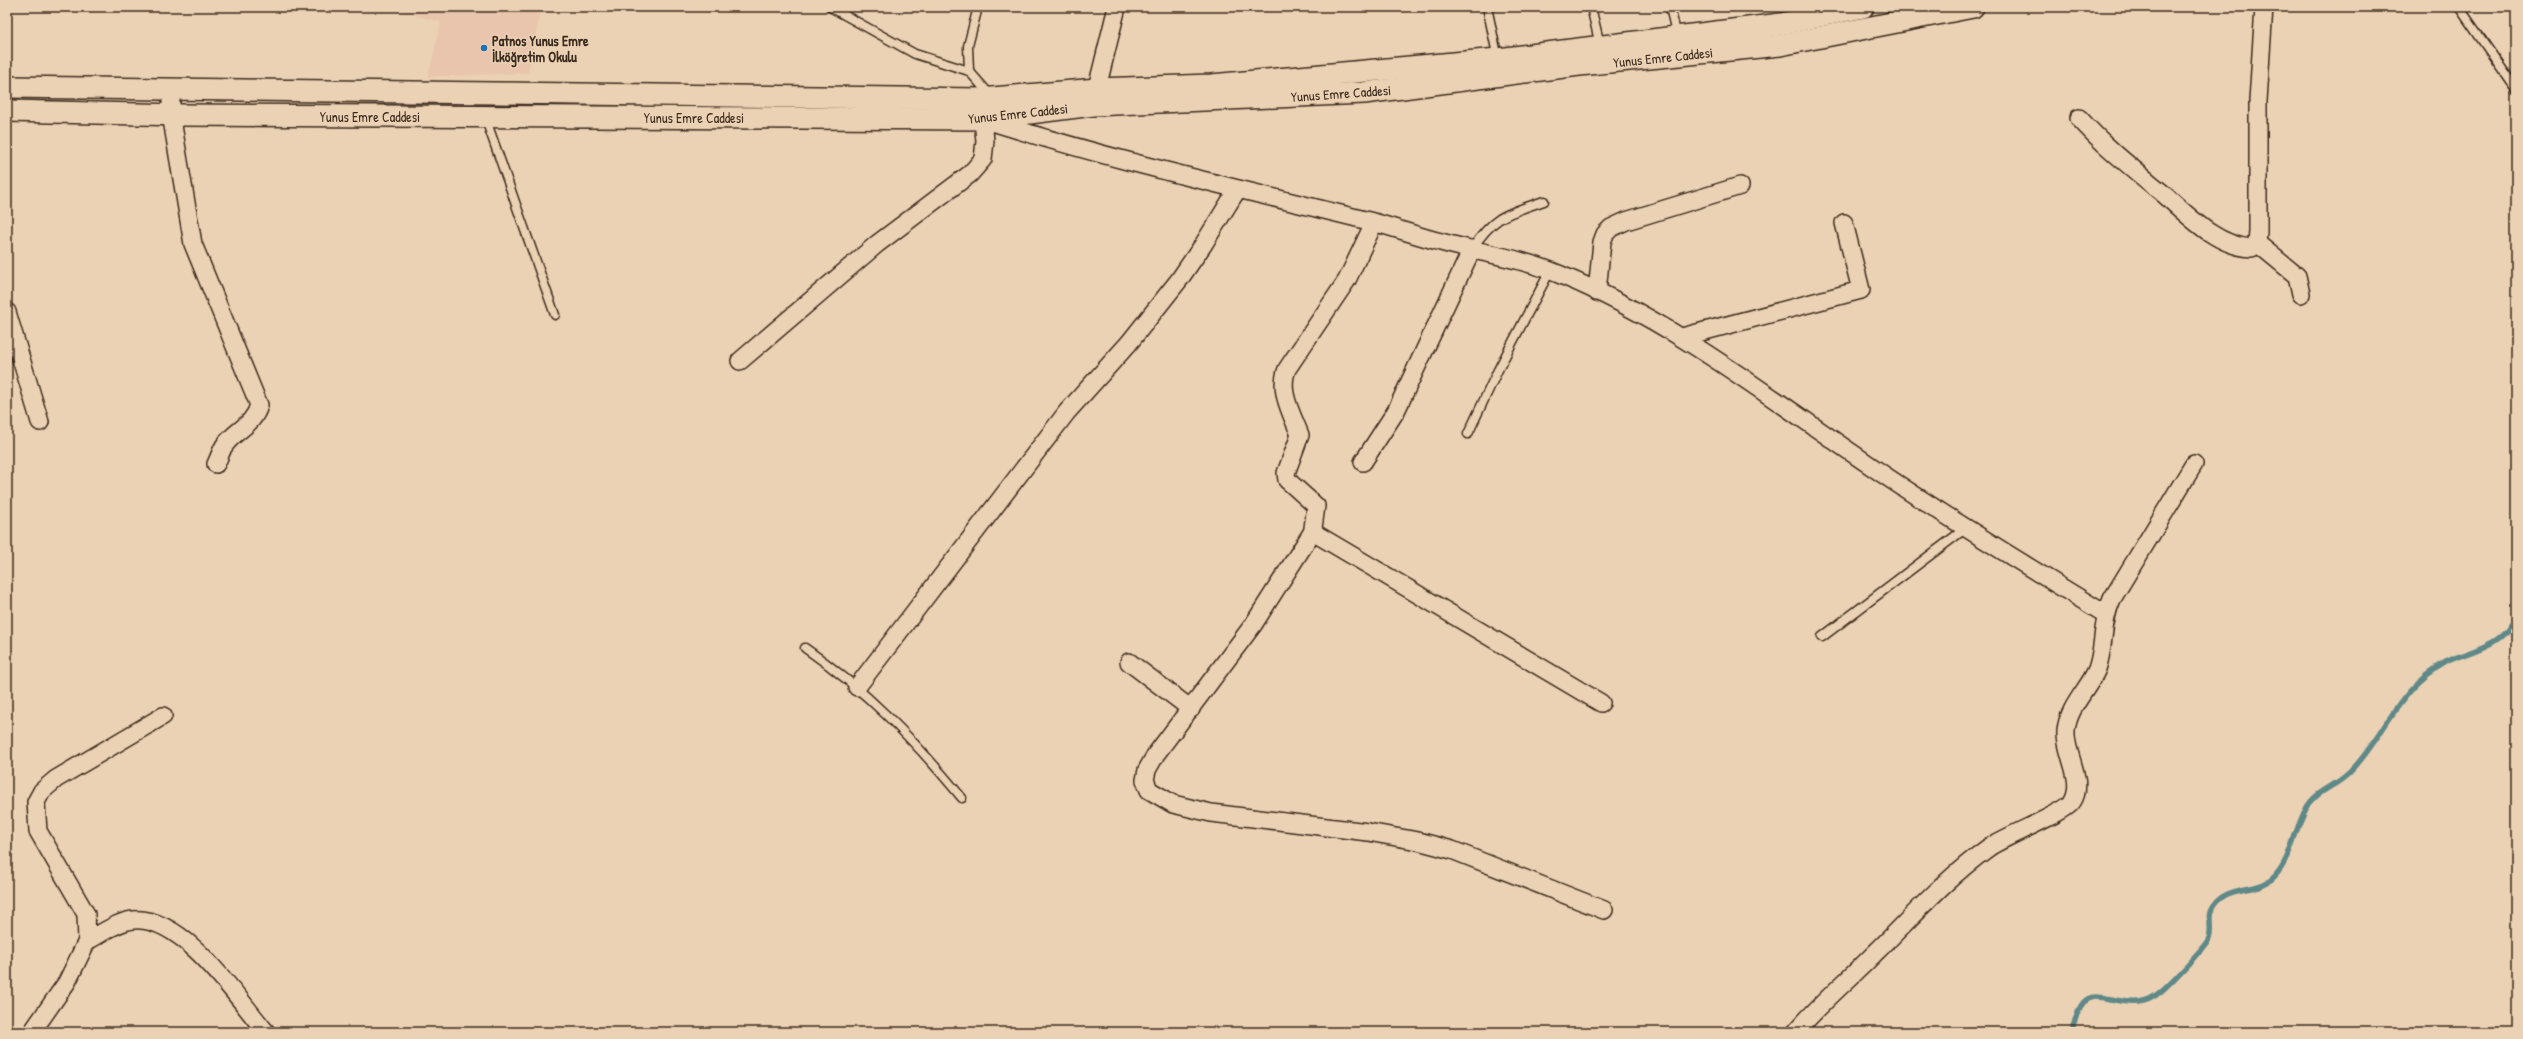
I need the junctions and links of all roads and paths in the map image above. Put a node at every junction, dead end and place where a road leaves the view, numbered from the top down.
1 (830, 7) edge
2 (978, 7) edge
3 (1117, 7) edge
4 (1487, 7) edge
5 (1591, 7) edge
6 (1670, 7) edge
7 (1863, 7) edge
8 (1973, 7) edge
9 (2264, 7) edge
10 (2459, 7) edge
11 (1677, 37) junction
12 (1600, 47) junction
13 (1498, 59) junction
14 (969, 71) junction
15 (7, 87) edge
16 (171, 89) junction
17 (2516, 89) edge
18 (1095, 97) junction
19 (993, 98) junction
20 (7, 111) edge
21 (171, 114) junction
22 (485, 116) junction
23 (2079, 118) dead end
24 (983, 119) junction
25 (1740, 186) dead end
26 (1237, 190) junction
27 (1544, 201) dead end
28 (1374, 223) junction
29 (1844, 223) dead end
30 (2257, 243) junction
31 (1472, 249) junction
32 (1550, 271) junction
33 (1597, 292) junction
34 (2301, 294) dead end
35 (7, 312) edge
36 (555, 316) dead end
37 (1682, 338) junction
38 (740, 361) dead end
39 (40, 422) dead end
40 (1468, 434) dead end
41 (1363, 462) dead end
42 (216, 464) dead end
43 (2194, 464) dead end
44 (1966, 528) junction
45 (1313, 531) junction
46 (2105, 614) junction
47 (1822, 638) dead end
48 (805, 648) dead end
49 (1129, 662) dead end
50 (858, 687) junction
51 (1601, 703) dead end
52 (1191, 709) junction
53 (163, 716) dead end
54 (962, 798) dead end
55 (1604, 910) dead end
56 (87, 941) junction
57 (32, 1032) edge
58 (266, 1032) edge
59 (1796, 1032) edge

1 - 14 lane
2 - 14 lane
3 - 18 street
4 - 13 lane
5 - 12 lane
6 - 11 lane
7 - 11 street, Yunus Emre Caddesi
8 - 18 street, Yunus Emre Caddesi
9 - 30 street
10 - 17 lane
11 - 12 street, Yunus Emre Caddesi
12 - 13 street, Yunus Emre Caddesi
13 - 18 street, Yunus Emre Caddesi
14 - 19 lane
15 - 16 street, Yunus Emre Caddesi
16 - 19 street, Yunus Emre Caddesi
16 - 21 street
18 - 19 street, Yunus Emre Caddesi
18 - 24 street, Yunus Emre Caddesi
20 - 21 street, Yunus Emre Caddesi
21 - 22 street, Yunus Emre Caddesi
21 - 42 street
22 - 24 street, Yunus Emre Caddesi
22 - 36 lane
23 - 30 street
24 - 26 street
24 - 38 street
25 - 33 street
26 - 28 street
26 - 50 street
27 - 31 lane
28 - 31 street
28 - 45 street
29 - 37 street
30 - 34 street
31 - 32 street
31 - 41 street
32 - 33 street
32 - 40 lane
33 - 37 street
35 - 39 street
37 - 44 street
43 - 46 street
44 - 46 street
44 - 47 lane
45 - 51 street
45 - 52 street
46 - 59 street
48 - 50 lane
49 - 52 street
50 - 54 lane
52 - 55 street
53 - 56 street
56 - 57 street
56 - 58 street

